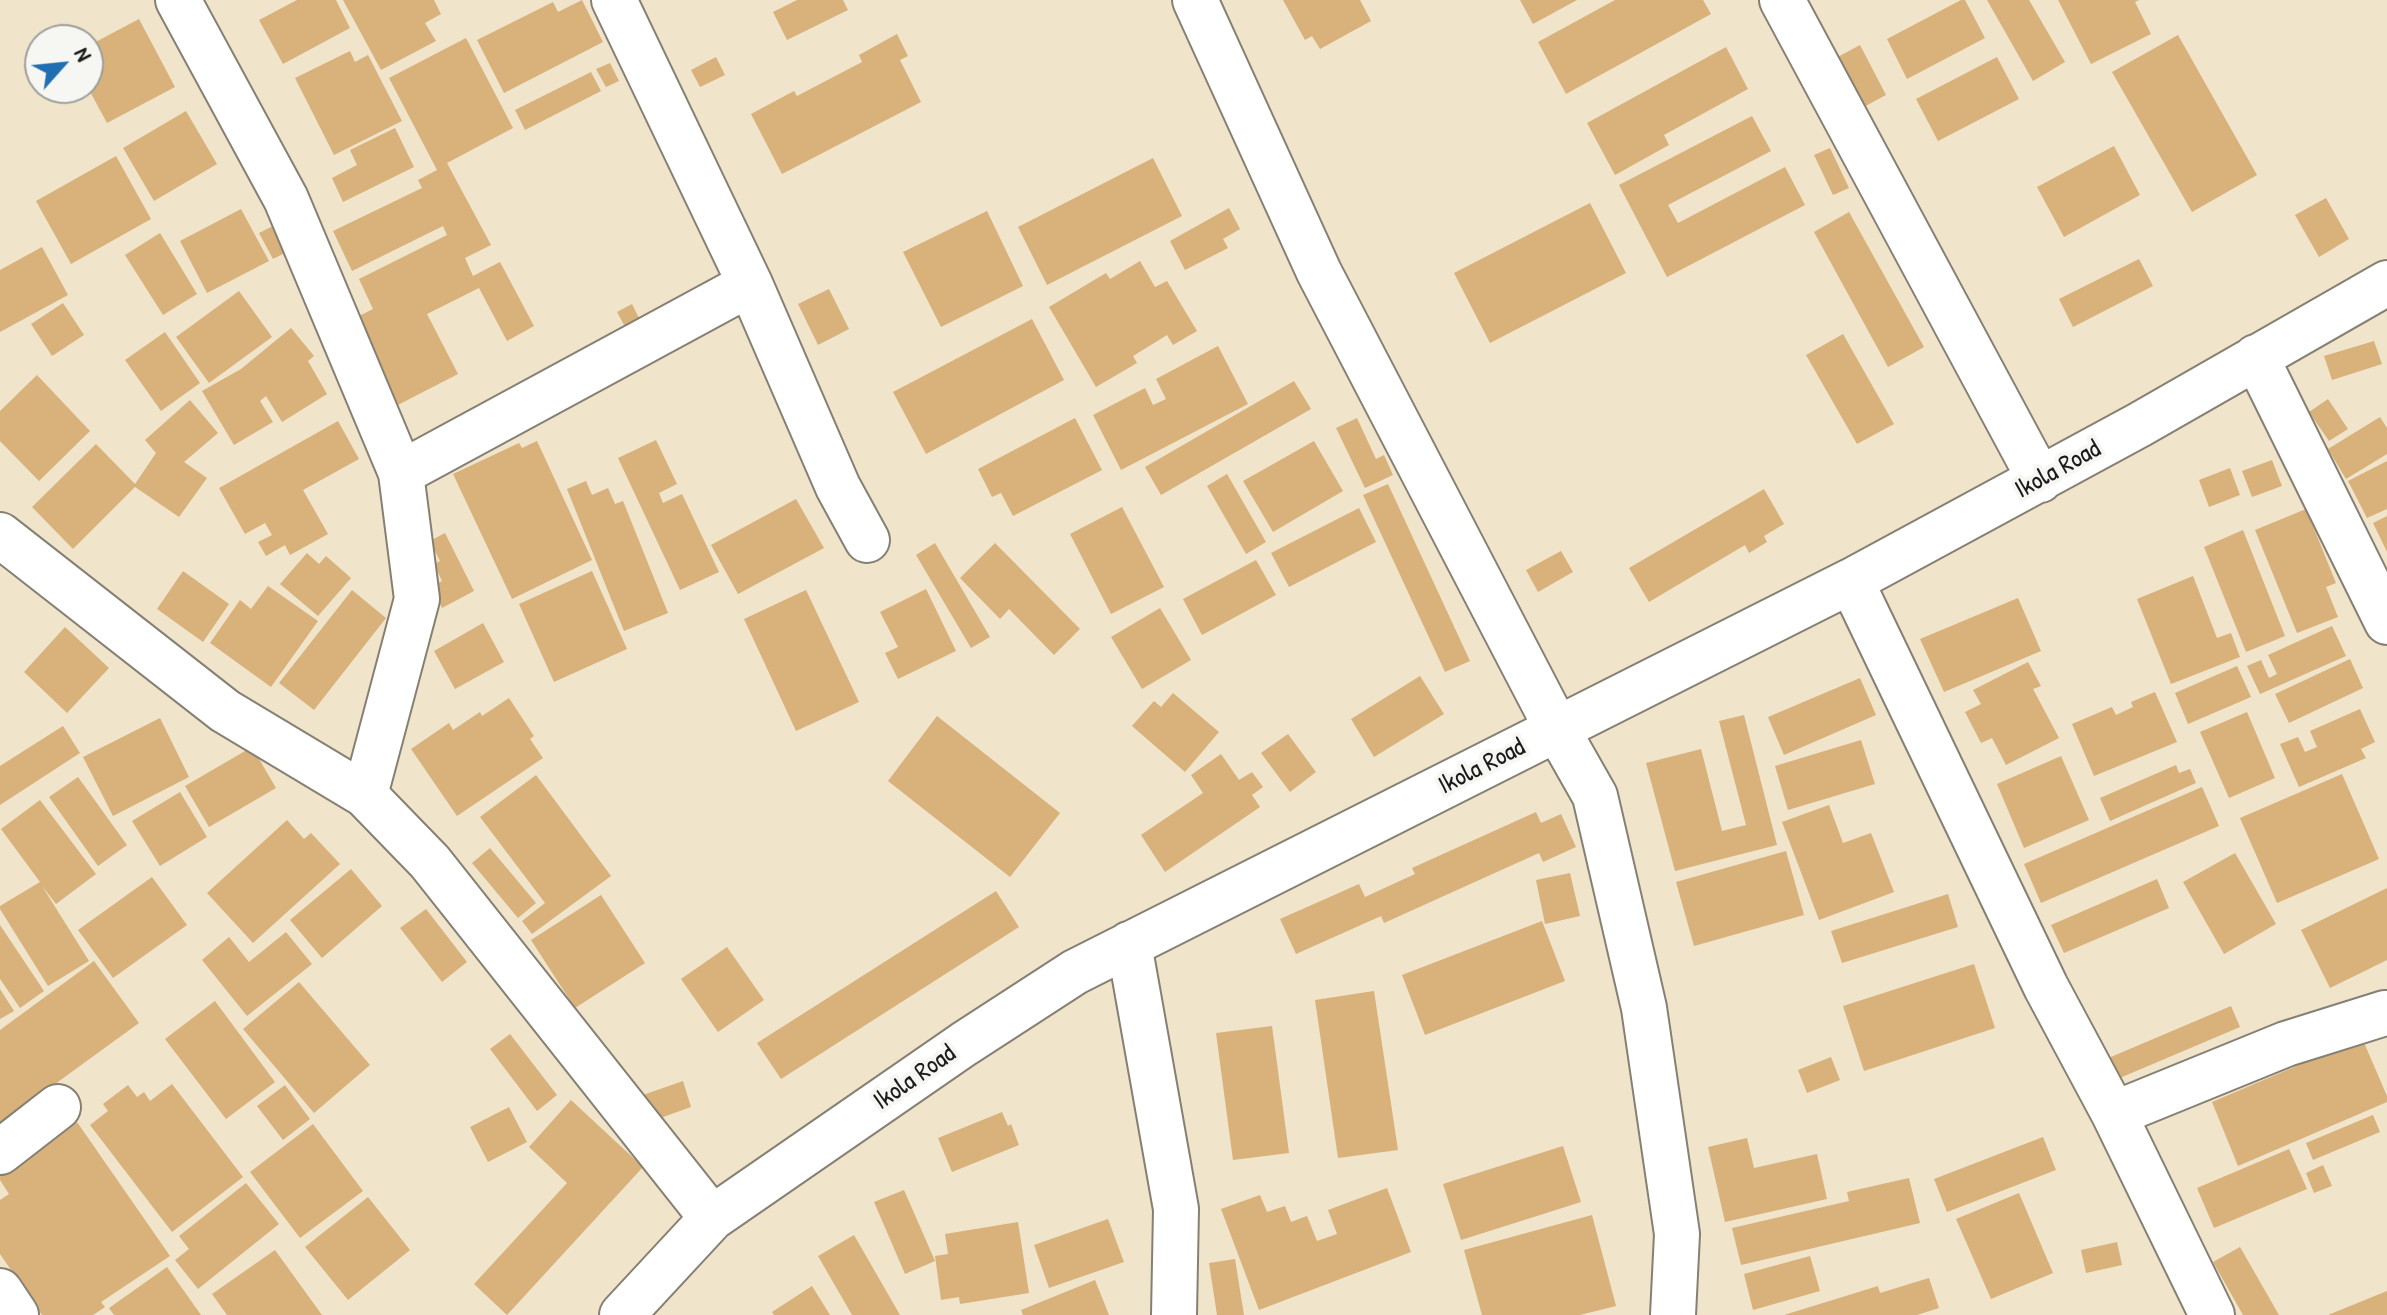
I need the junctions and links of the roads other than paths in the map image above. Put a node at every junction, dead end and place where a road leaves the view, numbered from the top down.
1 (178, 0) edge
2 (614, 0) edge
3 (1195, 0) edge
4 (1782, 0) edge
5 (2387, 283) edge
6 (750, 284) junction
7 (2256, 357) junction
8 (401, 473) junction
9 (2040, 480) junction
10 (0, 535) edge
11 (867, 540) dead end
12 (1851, 581) junction
13 (2387, 622) edge
14 (1557, 729) junction
15 (365, 795) junction
16 (1129, 944) junction
17 (2385, 1013) edge
18 (58, 1107) dead end
19 (2114, 1114) junction
20 (0, 1152) edge
21 (712, 1218) junction
22 (0, 1291) edge
23 (16, 1315) edge
24 (622, 1315) edge
25 (1174, 1315) edge
26 (1673, 1315) edge
27 (2212, 1315) edge

1 - 8 street
2 - 6 street
3 - 14 street
4 - 9 street
5 - 7 street, Ikola Road
6 - 8 street
6 - 11 street
7 - 9 street, Ikola Road
7 - 13 street
8 - 15 street
9 - 12 street, Ikola Road
10 - 15 street
12 - 14 street, Ikola Road
12 - 19 street
14 - 16 street, Ikola Road
14 - 26 street
15 - 21 street
16 - 21 street, Ikola Road
16 - 25 street
17 - 19 street
18 - 20 street
19 - 27 street
21 - 24 street, Ikola Road
22 - 23 street

